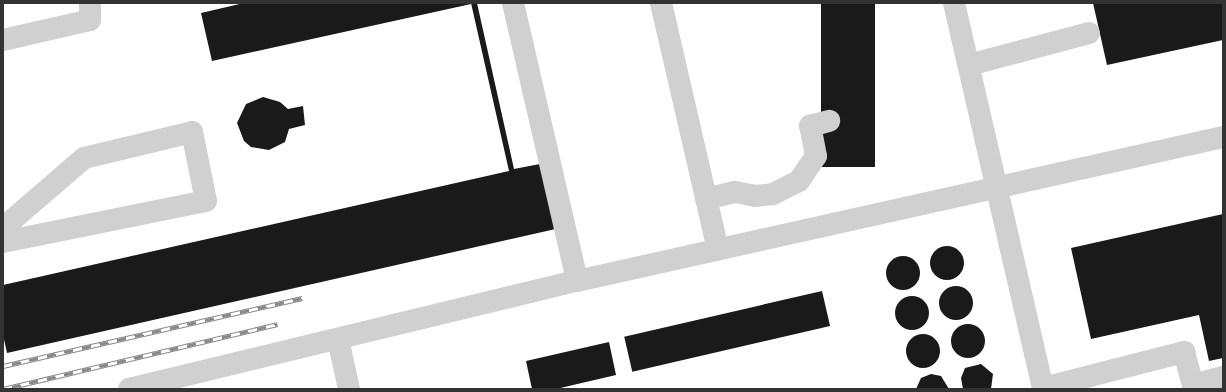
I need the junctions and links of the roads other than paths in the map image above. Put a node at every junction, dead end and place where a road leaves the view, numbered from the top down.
1 (90, 3) edge
2 (513, 3) edge
3 (661, 3) edge
4 (954, 3) edge
5 (1089, 33) dead end
6 (3, 40) edge
7 (969, 65) junction
8 (829, 121) dead end
9 (1223, 138) edge
10 (998, 190) junction
11 (706, 199) junction
12 (3, 228) edge
13 (3, 242) edge
14 (718, 250) junction
15 (577, 281) junction
16 (338, 339) junction
17 (1223, 377) edge
18 (174, 384) edge
19 (129, 389) edge
20 (349, 389) edge
21 (1043, 389) edge

1 - 6 lane
2 - 15 lane
3 - 11 lane
4 - 7 lane
5 - 7 lane
7 - 10 lane
8 - 11 lane
9 - 10 lane
10 - 14 lane
10 - 21 lane
11 - 14 lane
12 - 13 lane
14 - 15 lane
15 - 16 lane
16 - 18 lane
16 - 20 lane
17 - 21 lane
18 - 19 lane

